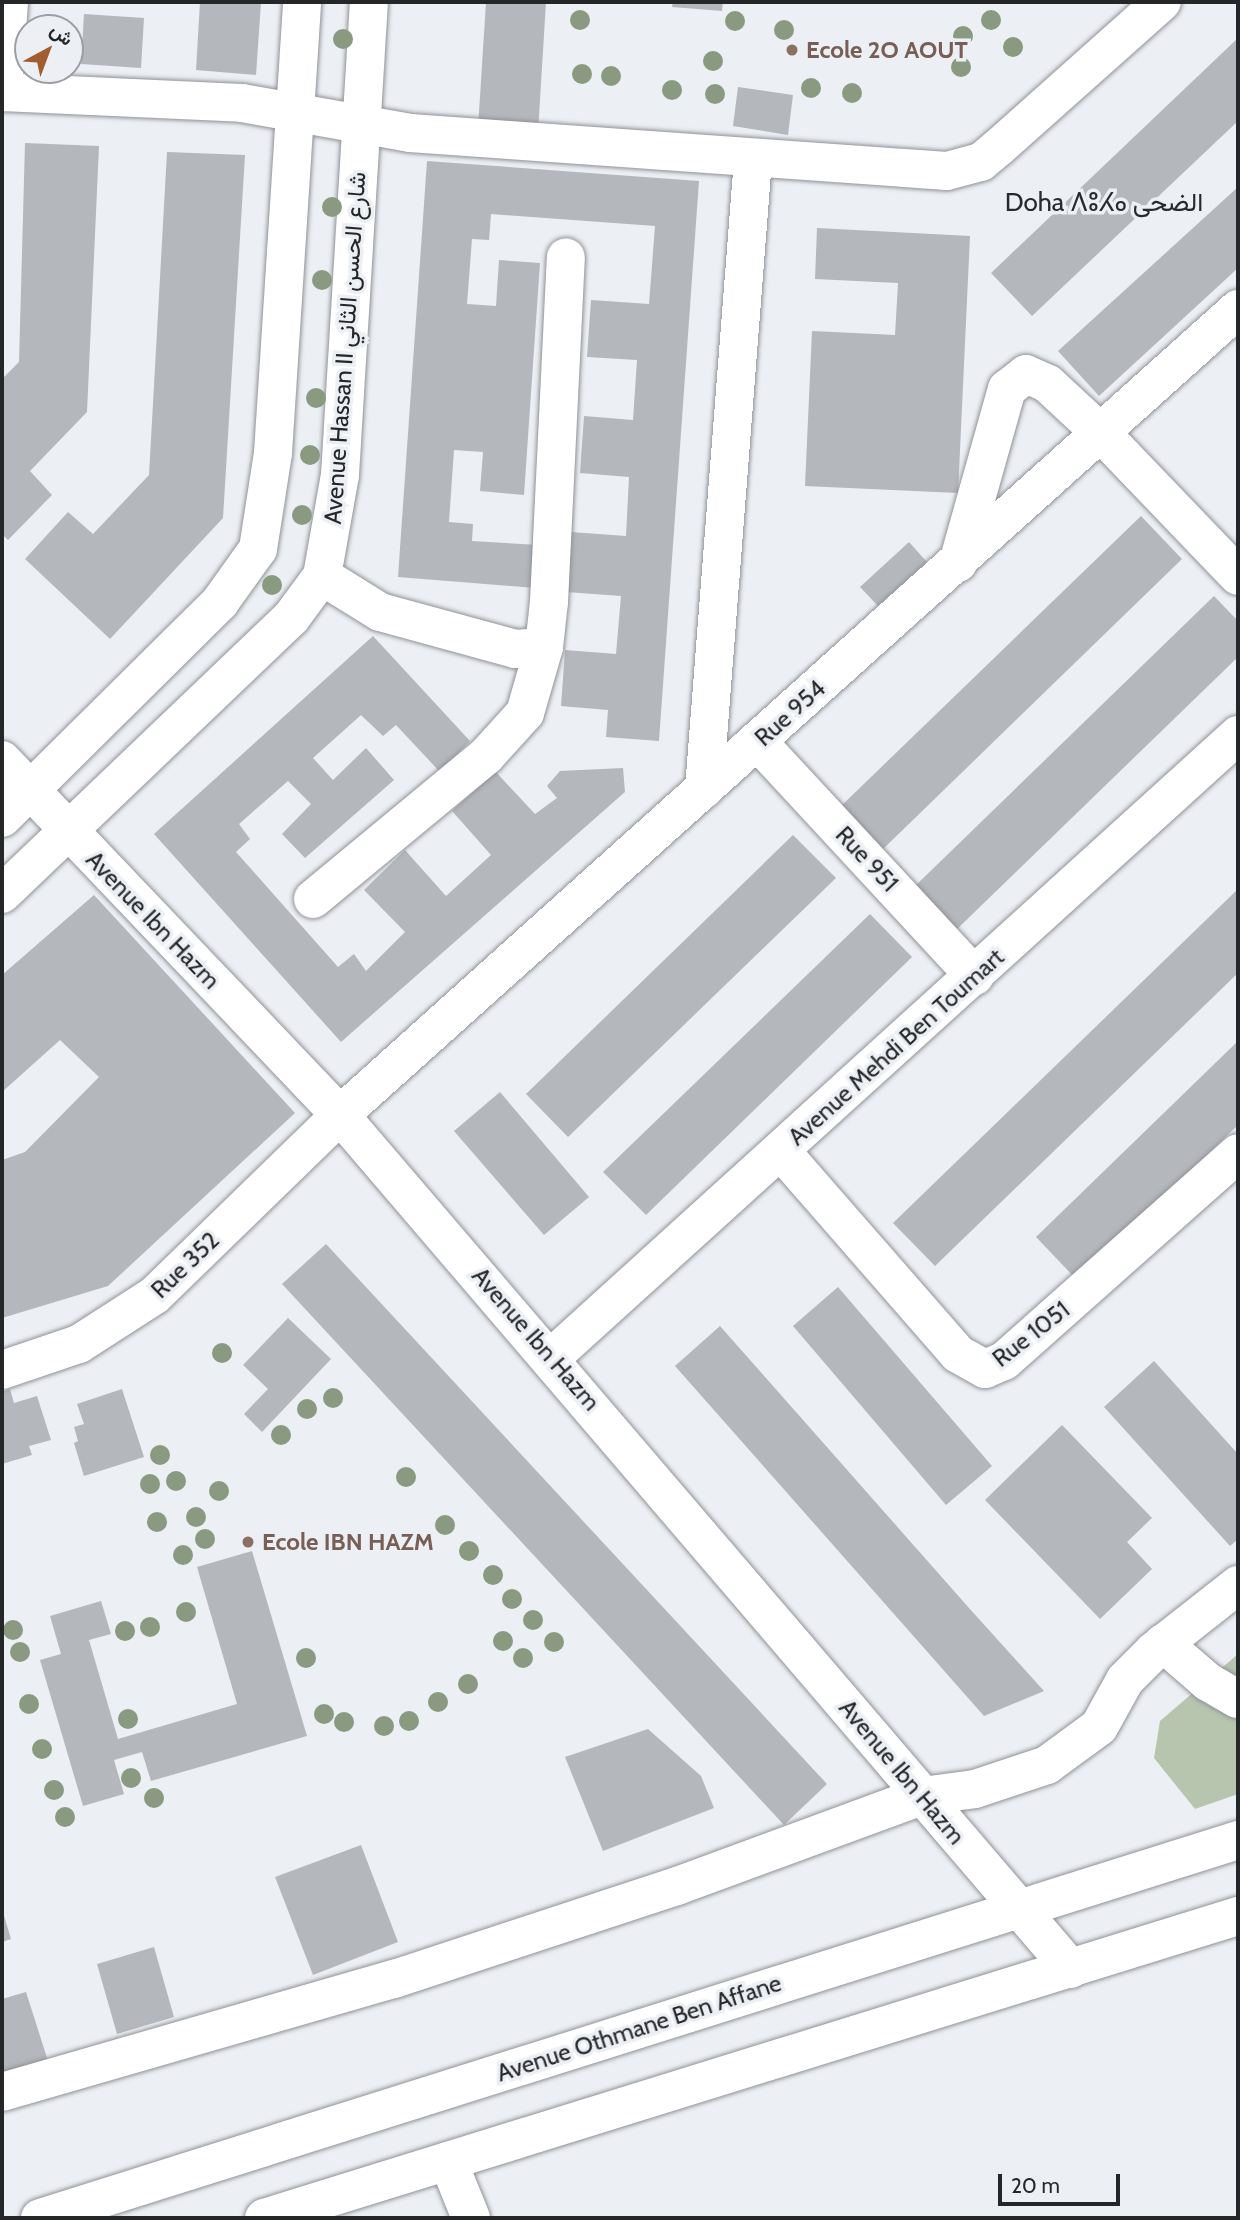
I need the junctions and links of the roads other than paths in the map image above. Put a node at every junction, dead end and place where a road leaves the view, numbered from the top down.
1 (9, 2) edge
2 (302, 2) edge
3 (369, 2) edge
4 (1162, 2) edge
5 (2, 92) edge
6 (296, 113) junction
7 (360, 124) junction
8 (753, 159) junction
9 (566, 257) dead end
10 (1238, 309) edge
11 (1103, 435) junction
12 (958, 563) junction
13 (322, 576) junction
14 (1238, 576) edge
15 (544, 647) junction
16 (1238, 735) edge
17 (758, 742) junction
18 (2, 760) edge
19 (704, 789) junction
20 (29, 792) junction
21 (2, 818) edge
22 (70, 833) junction
23 (2, 894) edge
24 (313, 899) dead end
25 (975, 976) junction
26 (340, 1115) junction
27 (781, 1151) junction
28 (1238, 1153) edge
29 (552, 1357) junction
30 (2, 1370) edge
31 (1238, 1585) edge
32 (1163, 1643) junction
33 (1238, 1699) edge
34 (922, 1796) junction
35 (1238, 1840) edge
36 (1017, 1909) junction
37 (1238, 1916) edge
38 (1071, 1969) junction
39 (2, 2092) edge
40 (448, 2161) junction
41 (40, 2218) edge
42 (264, 2218) edge
43 (471, 2218) edge

1 - 5 street
2 - 6 street
3 - 7 street, Avenue Hassan II شارع الحسن الثاني
4 - 8 street
5 - 6 street
6 - 7 street
6 - 20 street
7 - 8 street
7 - 13 street, Avenue Hassan II شارع الحسن الثاني
8 - 19 street
9 - 15 street
10 - 11 street, Rue 954
11 - 12 street, Rue 954
11 - 12 street
11 - 14 street
12 - 17 street, Rue 954
13 - 15 street
13 - 22 street, Avenue Hassan II شارع الحسن الثاني
15 - 24 street
16 - 25 street, Avenue Mehdi Ben Toumart
17 - 19 street, Rue 954
17 - 25 street, Rue 951
18 - 20 street, Avenue Ibn Hazm
19 - 26 street, Rue 954
20 - 21 street
20 - 22 street, Avenue Ibn Hazm
22 - 23 street, Avenue Hassan II شارع الحسن الثاني
22 - 26 street, Avenue Ibn Hazm
25 - 27 street, Avenue Mehdi Ben Toumart
26 - 29 street, Avenue Ibn Hazm
26 - 30 street, Rue 352
27 - 28 street, Rue 1051
27 - 29 street, Avenue Mehdi Ben Toumart
29 - 34 street, Avenue Ibn Hazm
31 - 32 street
32 - 33 street
32 - 34 street
34 - 36 street, Avenue Ibn Hazm
34 - 39 street
35 - 36 street, Avenue Othmane Ben Affane
36 - 38 street, Avenue Ibn Hazm
36 - 41 street, Avenue Othmane Ben Affane
37 - 38 street
38 - 40 street
40 - 42 street
40 - 43 street

